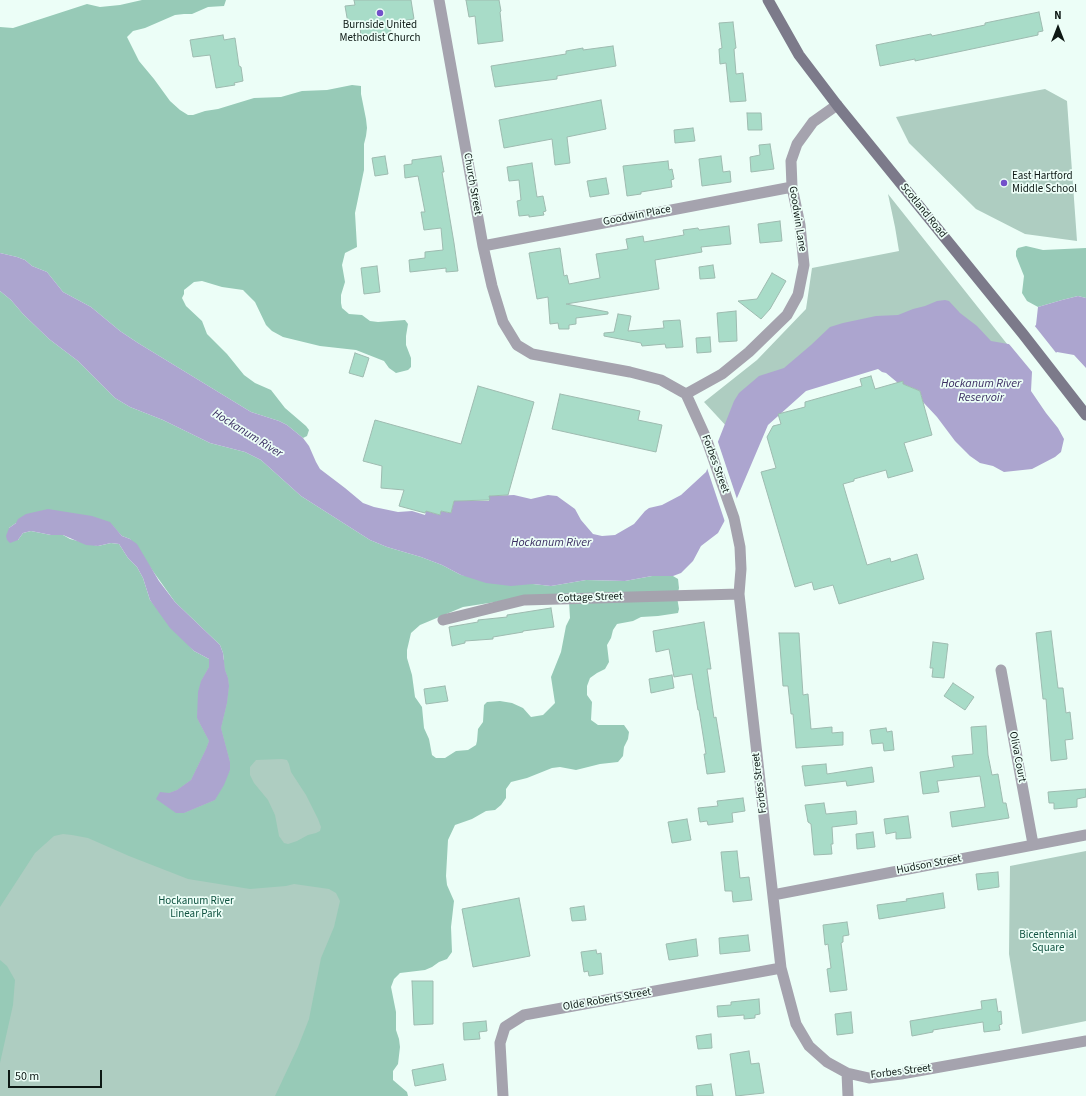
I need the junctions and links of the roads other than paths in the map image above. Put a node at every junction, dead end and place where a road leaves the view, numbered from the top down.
1 (439, 0) edge
2 (768, 0) edge
3 (837, 105) junction
4 (792, 187) junction
5 (482, 246) junction
6 (686, 394) junction
7 (1086, 415) edge
8 (739, 594) junction
9 (443, 620) dead end
10 (1001, 670) dead end
11 (1086, 835) edge
12 (1033, 844) junction
13 (773, 895) junction
14 (781, 968) junction
15 (1086, 1041) edge
16 (847, 1073) junction
17 (502, 1096) edge
18 (848, 1096) edge

1 - 5 street, Church Street
2 - 3 main road, Scotland Road
3 - 4 street, Goodwin Lane
3 - 7 main road, Scotland Road
4 - 5 street, Goodwin Place
4 - 6 street, Goodwin Lane
5 - 6 street, Church Street
6 - 8 street, Forbes Street
8 - 9 street, Cottage Street
8 - 13 street, Forbes Street
10 - 12 street, Oliva Court
11 - 12 street, Hudson Street
12 - 13 street, Hudson Street
13 - 14 street, Forbes Street
14 - 16 street, Forbes Street
14 - 17 street, Olde Roberts Street
15 - 16 street, Forbes Street
16 - 18 street

